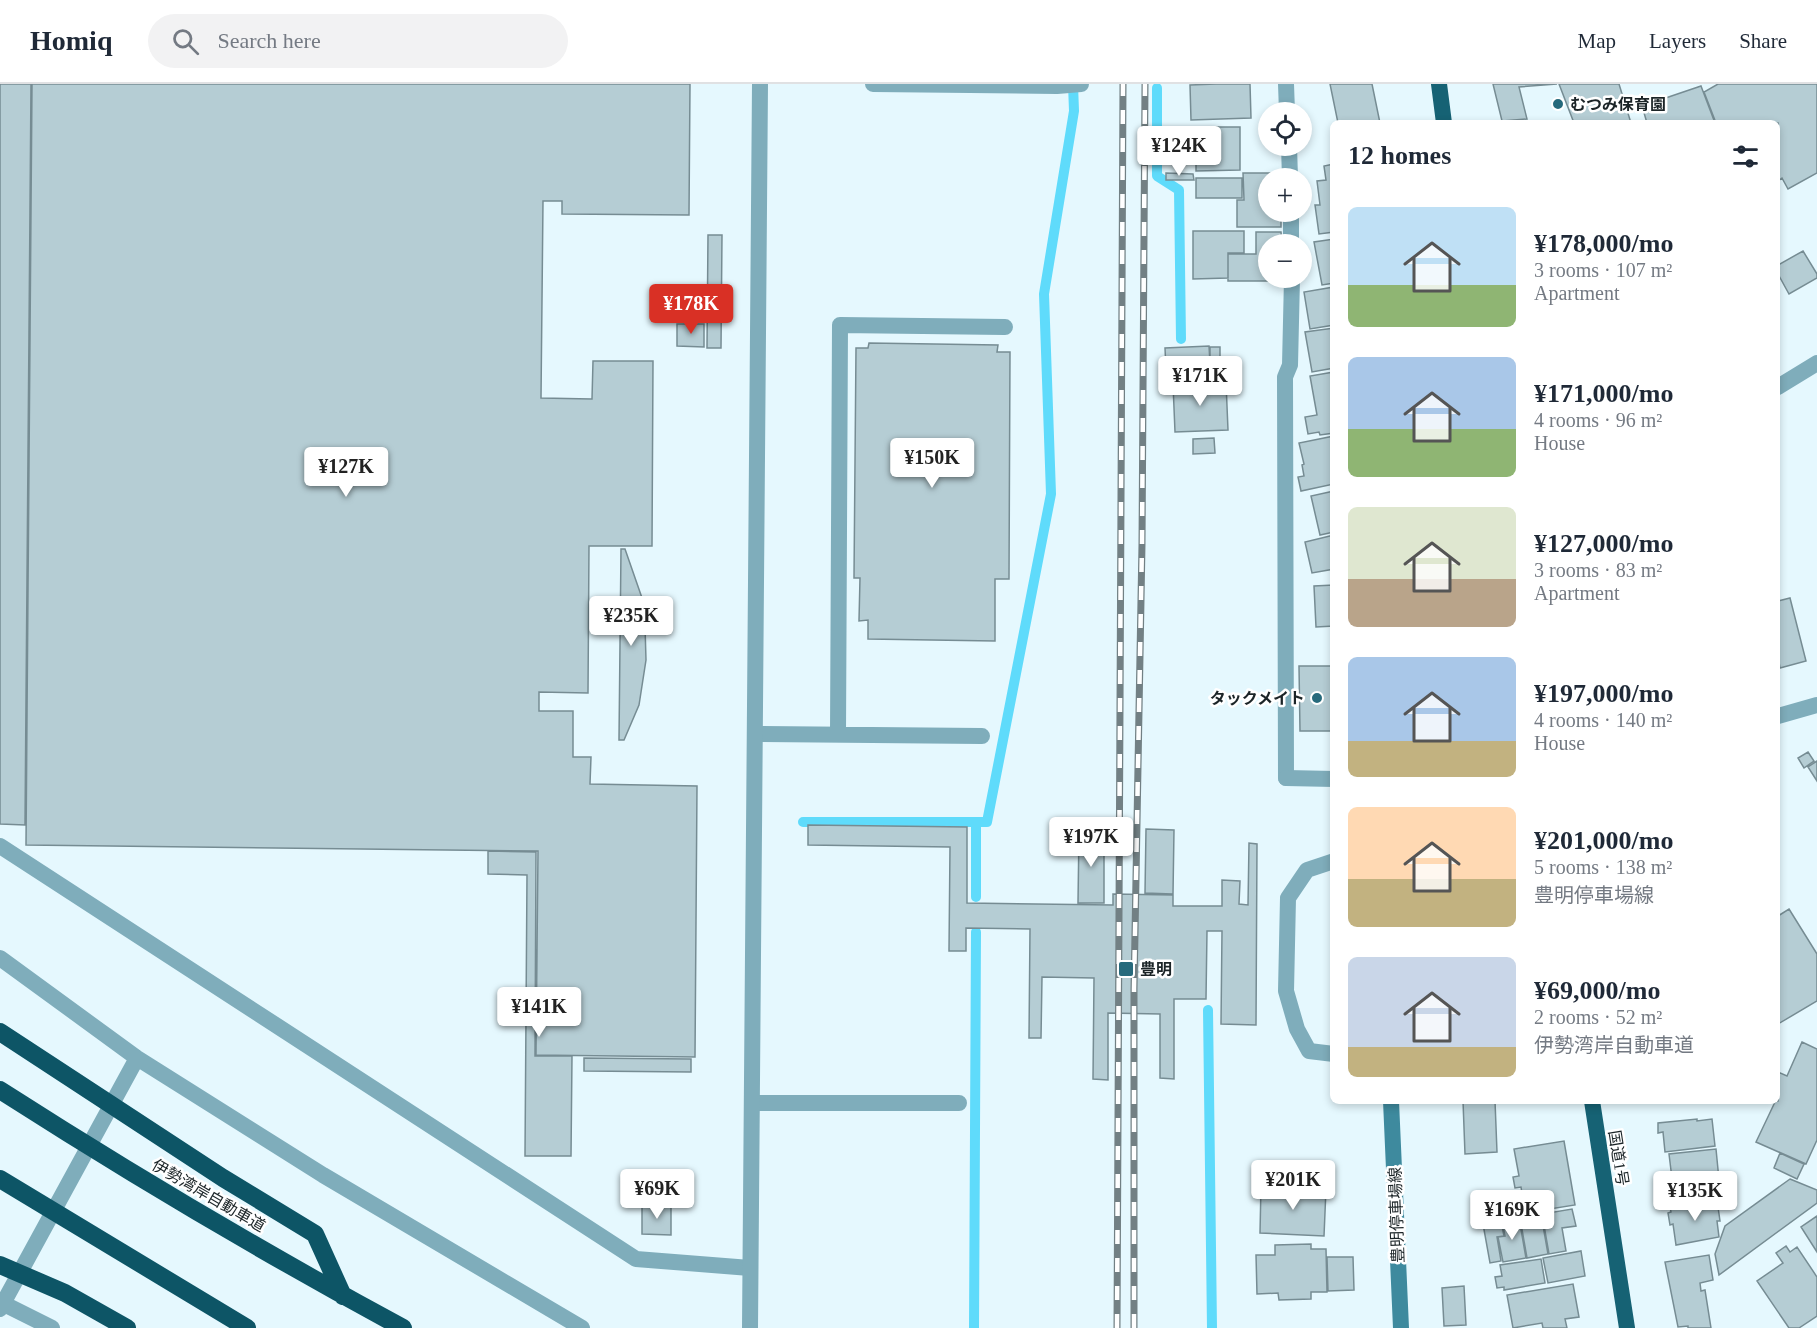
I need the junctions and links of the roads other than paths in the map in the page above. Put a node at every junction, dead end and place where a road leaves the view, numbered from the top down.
1 (760, 84) edge
2 (873, 84) edge
3 (1081, 84) edge
4 (1286, 84) edge
5 (1439, 84) edge
6 (1287, 102) edge
7 (1444, 120) edge
8 (1292, 288) edge
9 (1005, 327) dead end
10 (1817, 363) edge
11 (1780, 386) edge
12 (1817, 705) edge
13 (1780, 715) edge
14 (755, 734) junction
15 (837, 734) junction
16 (982, 736) dead end
17 (1330, 779) edge
18 (0, 846) edge
19 (1330, 862) edge
20 (0, 958) edge
21 (0, 1032) edge
22 (1330, 1054) edge
23 (137, 1058) junction
24 (0, 1090) edge
25 (752, 1103) junction
26 (959, 1103) dead end
27 (1391, 1104) edge
28 (1592, 1104) edge
29 (0, 1179) edge
30 (0, 1265) edge
31 (750, 1268) junction
32 (343, 1296) junction
33 (1, 1305) edge
34 (52, 1328) edge
35 (127, 1328) edge
36 (248, 1328) edge
37 (403, 1328) edge
38 (582, 1328) edge
39 (750, 1328) edge
40 (1401, 1328) edge
41 (1627, 1328) edge

1 - 14 street
2 - 3 street
4 - 6 street
5 - 7 highway
8 - 17 street
9 - 15 street
10 - 11 street
12 - 13 street
14 - 15 street
14 - 25 street
15 - 16 street
18 - 31 street
19 - 22 street
20 - 23 street
21 - 32 highway
23 - 33 street
23 - 38 street
24 - 32 highway, 伊勢湾岸自動車道
25 - 26 street
25 - 31 street
27 - 40 main road, 豊明停車場線
28 - 41 highway, 国道1号
29 - 36 highway
30 - 35 highway
31 - 39 street
32 - 37 highway, 伊勢湾岸自動車道
33 - 34 street

